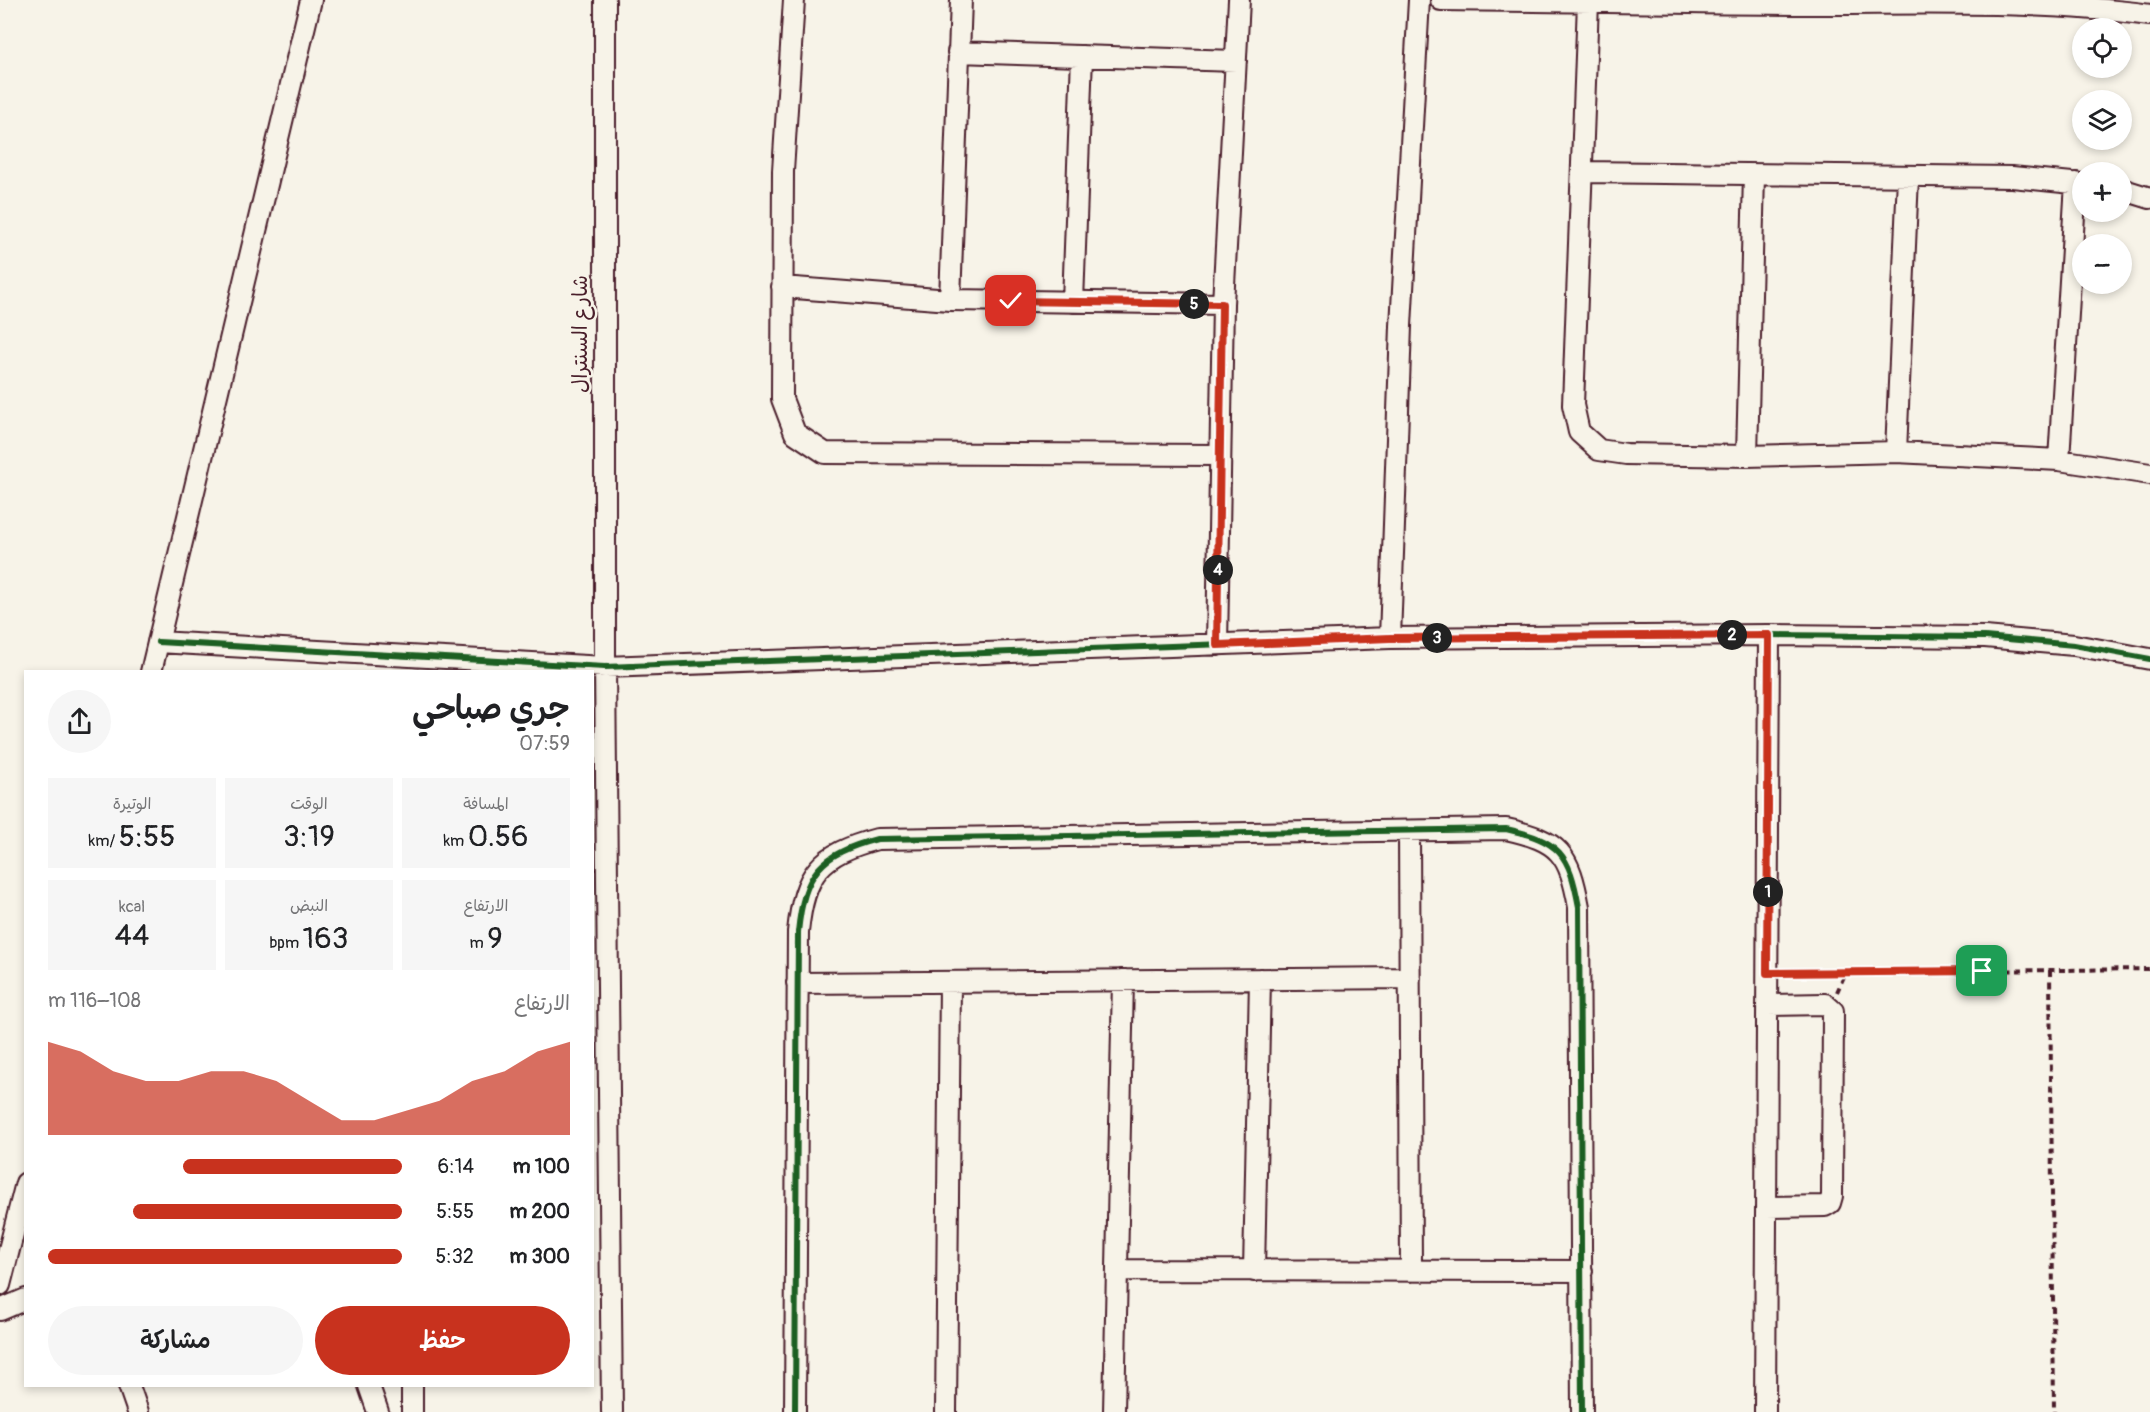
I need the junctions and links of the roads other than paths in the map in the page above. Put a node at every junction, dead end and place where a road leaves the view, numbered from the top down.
1 (311, 0) edge
2 (604, 0) edge
3 (794, 0) edge
4 (961, 0) edge
5 (1239, 0) edge
6 (1419, 0) edge
7 (1441, 0) edge
8 (1672, 1) edge
9 (1588, 2) junction
10 (1865, 2) edge
11 (2149, 11) edge
12 (958, 52) junction
13 (1082, 56) junction
14 (1236, 62) junction
15 (1582, 172) junction
16 (1754, 175) junction
17 (1908, 177) junction
18 (2072, 182) edge
19 (2132, 192) edge
20 (2150, 198) edge
21 (2076, 222) edge
22 (782, 287) junction
23 (950, 300) junction
24 (1073, 302) junction
25 (1222, 304) junction
26 (1896, 452) junction
27 (1219, 455) junction
28 (1747, 456) junction
29 (2059, 460) junction
30 (2150, 474) edge
31 (1769, 635) junction
32 (1390, 638) junction
33 (158, 642) junction
34 (1217, 645) junction
35 (2150, 659) edge
36 (411, 664) edge
37 (605, 667) junction
38 (151, 670) edge
39 (1409, 831) junction
40 (1410, 978) junction
41 (1123, 980) junction
42 (1260, 980) junction
43 (950, 982) junction
44 (797, 983) junction
45 (1767, 1005) junction
46 (24, 1191) edge
47 (1766, 1207) junction
48 (1117, 1270) junction
49 (1254, 1271) junction
50 (1411, 1271) junction
51 (1582, 1271) junction
52 (0, 1285) edge
53 (24, 1300) edge
54 (0, 1310) edge
55 (129, 1387) edge
56 (369, 1387) edge
57 (412, 1387) edge
58 (138, 1412) edge
59 (378, 1412) edge
60 (412, 1412) edge
61 (612, 1412) edge
62 (795, 1412) edge
63 (946, 1412) edge
64 (1114, 1412) edge
65 (1582, 1412) edge
66 (1765, 1412) edge

1 - 33 street
2 - 37 street, شارع السنترال
3 - 22 street
4 - 12 street
5 - 14 street
6 - 32 street
7 - 9 street
8 - 9 street
8 - 10 street
9 - 15 street
10 - 11 street
12 - 13 street
12 - 23 street
13 - 14 street
13 - 24 street
14 - 25 street
15 - 16 street
15 - 28 street
16 - 17 street
16 - 28 street
17 - 18 street
17 - 26 street
19 - 20 street
21 - 29 street
22 - 23 street
22 - 27 street
23 - 24 street
24 - 25 street
25 - 27 street
26 - 28 street
26 - 29 street
27 - 34 street
29 - 30 street
31 - 32 street
31 - 35 street
31 - 45 street
32 - 34 street
33 - 36 street
33 - 38 street
34 - 37 street
36 - 37 street
37 - 61 street, شارع السنترال
39 - 40 street
39 - 44 street
39 - 51 street
40 - 42 street
40 - 50 street
41 - 42 street
41 - 43 street
41 - 48 street
42 - 49 street
43 - 44 street
43 - 63 street
44 - 62 street
45 - 47 street
45 - 47 street
46 - 52 street
47 - 66 street
48 - 49 street
48 - 64 street
49 - 50 street
50 - 51 street
51 - 65 street
53 - 54 street
55 - 58 street
56 - 59 street
57 - 60 street

